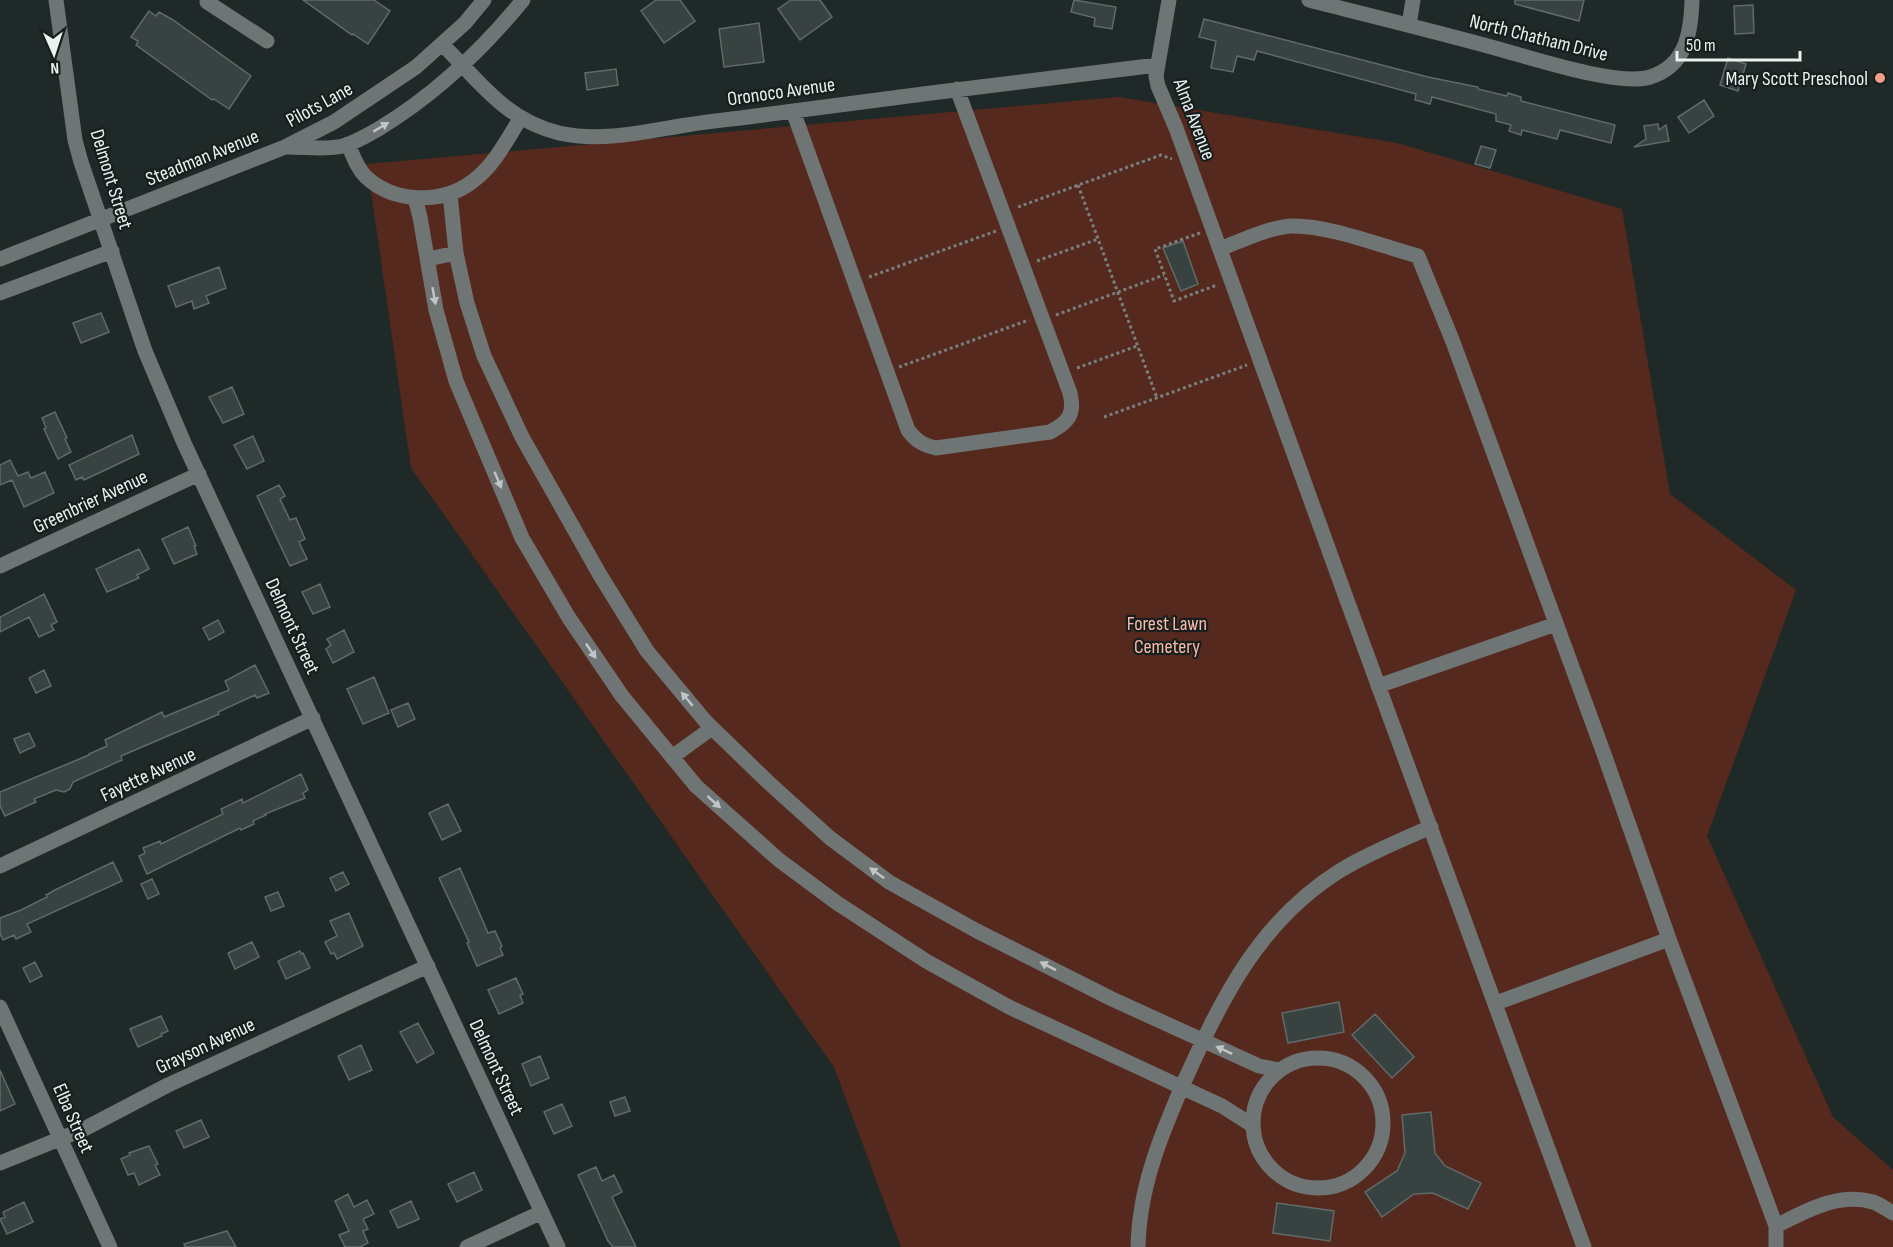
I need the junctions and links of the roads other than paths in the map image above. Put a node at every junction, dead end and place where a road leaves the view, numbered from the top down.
1 (56, 0) edge
2 (208, 0) edge
3 (484, 0) edge
4 (523, 0) edge
5 (1169, 0) edge
6 (1309, 0) edge
7 (1413, 0) edge
8 (1692, 0) edge
9 (1409, 25) junction
10 (267, 41) dead end
11 (442, 44) junction
12 (462, 64) junction
13 (1157, 65) junction
14 (957, 89) junction
15 (793, 111) junction
16 (520, 118) junction
17 (348, 144) junction
18 (285, 147) junction
19 (450, 194) junction
20 (415, 198) junction
21 (102, 220) junction
22 (1220, 249) junction
23 (112, 251) junction
24 (456, 253) junction
25 (0, 259) edge
26 (428, 259) junction
27 (0, 293) edge
28 (199, 474) junction
29 (0, 566) edge
30 (1556, 624) junction
31 (1378, 686) junction
32 (313, 718) junction
33 (712, 728) junction
34 (672, 757) junction
35 (1431, 827) junction
36 (0, 866) edge
37 (1669, 939) junction
38 (428, 966) junction
39 (1496, 1003) junction
40 (0, 1006) edge
41 (1203, 1040) junction
42 (1279, 1070) junction
43 (1182, 1087) junction
44 (1252, 1125) junction
45 (60, 1137) junction
46 (0, 1163) edge
47 (542, 1212) junction
48 (1893, 1213) edge
49 (1776, 1226) junction
50 (110, 1247) edge
51 (467, 1247) edge
52 (558, 1247) edge
53 (1138, 1247) edge
54 (1584, 1247) edge
55 (1776, 1247) edge

1 - 21 street, Delmont Street
2 - 10 street
3 - 11 street, Pilots Lane
4 - 12 street, Pilots Lane
5 - 13 street, Alma Avenue
6 - 9 street, North Chatham Drive
7 - 9 street
8 - 9 street, North Chatham Drive
11 - 12 street, Oronoco Avenue
11 - 18 street, Pilots Lane
12 - 16 street, Oronoco Avenue
17 -> 12 street, Pilots Lane
13 - 14 street, Oronoco Avenue
13 - 22 street, Alma Avenue
14 - 15 street, Oronoco Avenue
14 - 15 street
15 - 16 street, Oronoco Avenue
16 - 19 street
17 - 18 street, Pilots Lane
17 - 20 street
18 - 21 street, Steadman Avenue
19 - 20 street
19 - 24 street
20 - 26 street
21 - 23 street, Delmont Street
21 - 25 street, Steadman Avenue
22 - 30 street
22 - 31 street, Alma Avenue
23 - 27 street
23 - 28 street, Delmont Street
24 - 26 street
33 -> 24 street
26 -> 34 street
28 - 29 street, Greenbrier Avenue
28 - 32 street, Delmont Street
30 - 31 street
30 - 37 street
31 - 35 street, Alma Avenue
32 - 36 street, Fayette Avenue
32 - 38 street, Delmont Street
33 - 34 street
41 -> 33 street
34 -> 43 street
35 - 39 street, Alma Avenue
35 - 41 street
37 - 39 street
37 - 49 street
38 - 45 street, Grayson Avenue
38 - 47 street, Delmont Street
39 - 54 street, Alma Avenue
40 - 45 street, Elba Street
42 -> 41 street
41 - 43 street
42 - 44 street
42 - 44 street
43 - 44 street
43 - 53 street
45 - 46 street, Grayson Avenue
45 - 50 street, Elba Street
47 - 51 street
47 - 52 street, Delmont Street
48 - 49 street
49 - 55 street

